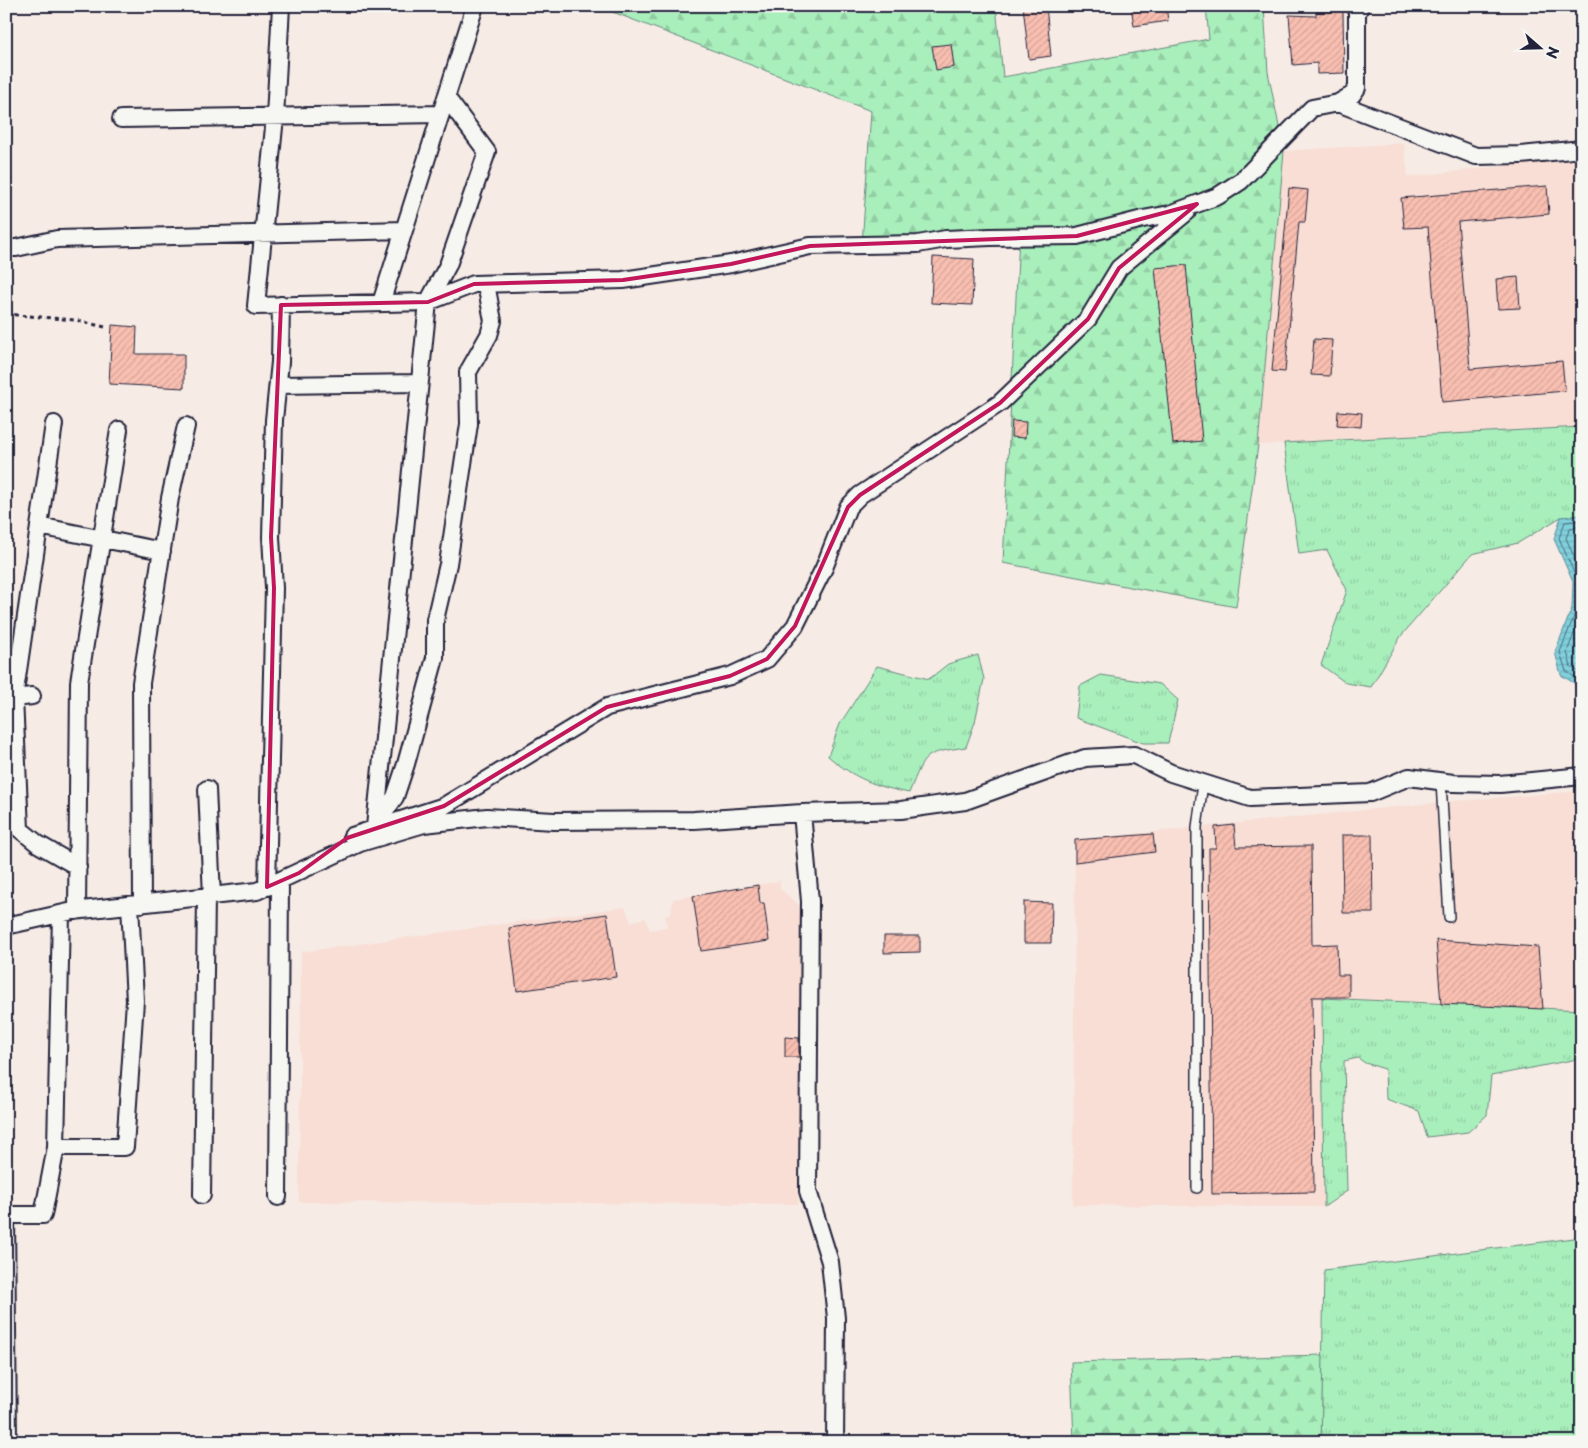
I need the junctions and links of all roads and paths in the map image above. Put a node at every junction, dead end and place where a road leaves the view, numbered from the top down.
1 (281, 6) edge
2 (475, 6) edge
3 (1360, 6) edge
4 (446, 97) junction
5 (1338, 103) junction
6 (441, 114) junction
7 (275, 117) junction
8 (121, 119) dead end
9 (1582, 149) edge
10 (1197, 204) junction
11 (404, 230) junction
12 (263, 234) junction
13 (9, 251) edge
14 (486, 284) junction
15 (428, 302) junction
16 (381, 303) junction
17 (281, 305) junction
18 (6, 314) edge
19 (105, 327) dead end
20 (419, 383) junction
21 (278, 384) junction
22 (54, 424) dead end
23 (186, 426) dead end
24 (119, 430) dead end
25 (39, 526) junction
26 (102, 539) junction
27 (162, 551) junction
28 (32, 696) dead end
29 (10, 699) edge
30 (1582, 776) edge
31 (1441, 782) junction
32 (1203, 784) junction
33 (207, 789) dead end
34 (802, 813) junction
35 (6, 818) edge
36 (374, 827) junction
37 (20, 828) junction
38 (78, 867) junction
39 (299, 873) junction
40 (274, 884) junction
41 (209, 896) junction
42 (136, 904) junction
43 (69, 912) junction
44 (1449, 917) dead end
45 (6, 926) edge
46 (56, 1147) junction
47 (1197, 1188) dead end
48 (202, 1195) dead end
49 (278, 1197) dead end
50 (7, 1215) edge
51 (8, 1442) edge
52 (835, 1442) edge

1 - 7 street
2 - 4 street
3 - 5 street
4 - 6 street
4 - 15 street
5 - 9 street
5 - 10 street
6 - 7 street
6 - 11 street
7 - 8 street
7 - 12 street
10 - 14 street
10 - 36 street
11 - 12 street
11 - 16 street
12 - 13 street
12 - 17 street
14 - 15 street
14 - 36 street
15 - 16 street
15 - 20 street
16 - 17 street
17 - 21 street
18 - 19 path
20 - 21 street
20 - 36 street
21 - 40 street
22 - 25 street
23 - 27 street
24 - 26 street
25 - 26 street
25 - 29 street
26 - 27 street
26 - 38 street
27 - 42 street
28 - 29 street
29 - 37 street
30 - 31 street
31 - 32 street
31 - 44 lane
32 - 34 street
32 - 47 lane
33 - 41 street
34 - 39 street
34 - 52 street
35 - 37 street
36 - 39 street
37 - 38 street
38 - 43 street
39 - 40 street
40 - 41 street
40 - 49 street
41 - 42 street
41 - 48 street
42 - 43 street
42 - 46 street
43 - 45 street
43 - 46 street
46 - 50 street
50 - 51 street

